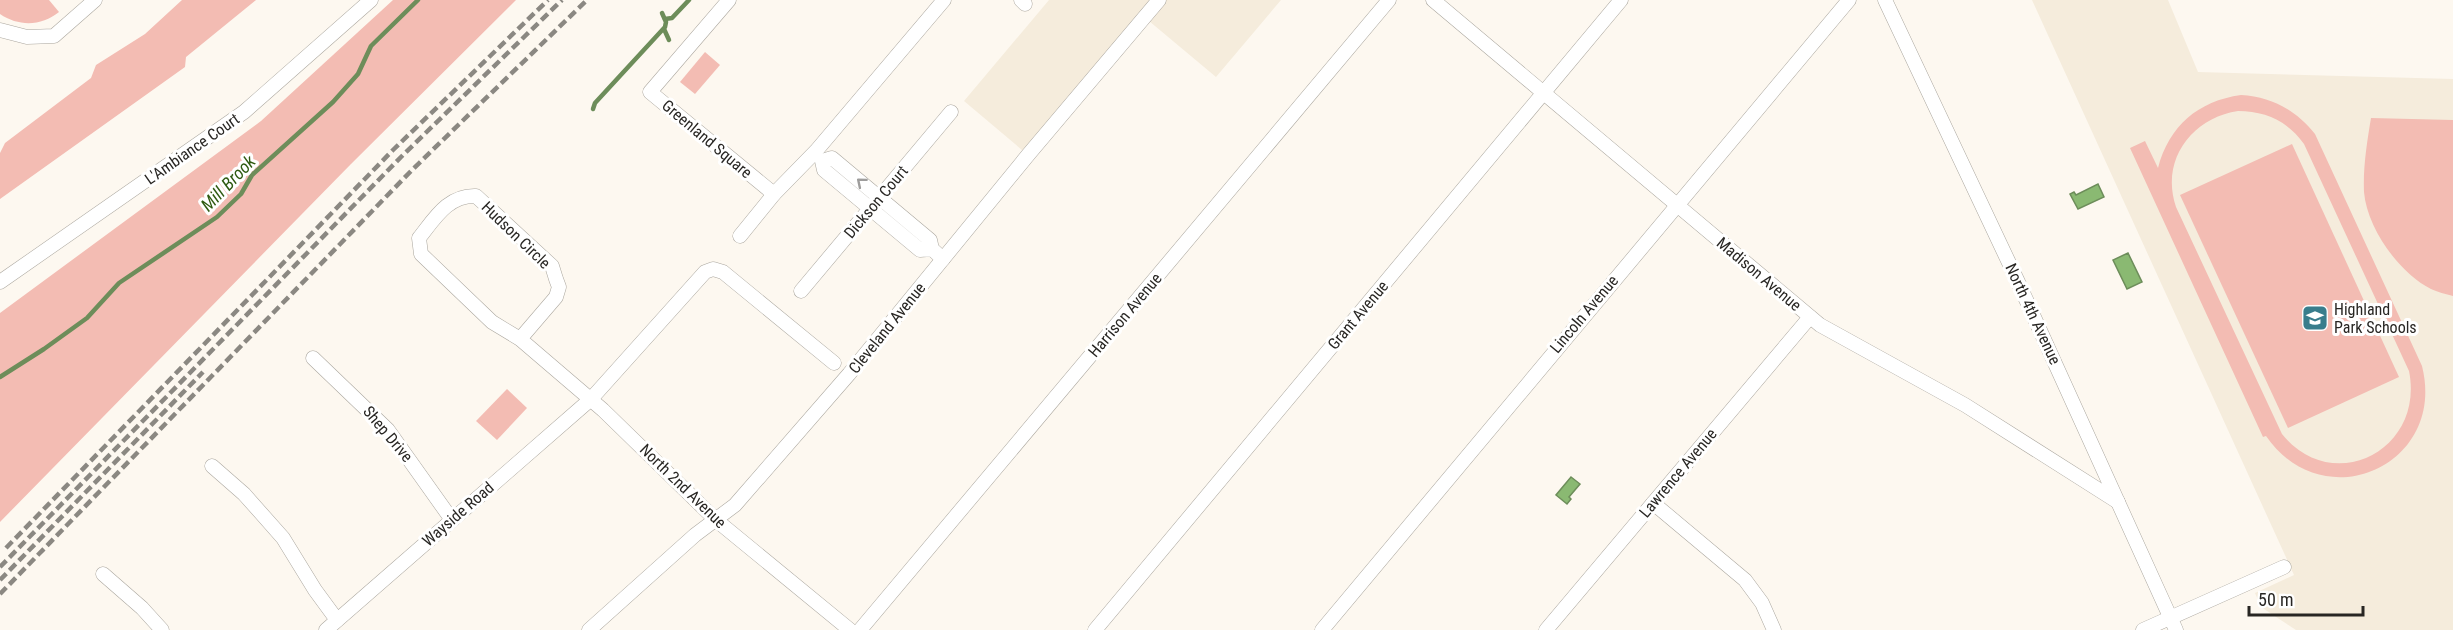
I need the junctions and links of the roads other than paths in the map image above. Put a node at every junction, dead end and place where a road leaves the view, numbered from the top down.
1 (371, 0) edge
2 (729, 0) edge
3 (944, 0) edge
4 (1159, 0) edge
5 (1389, 0) edge
6 (1433, 0) edge
7 (1621, 0) edge
8 (1849, 0) edge
9 (1885, 0) edge
10 (89, 2) edge
11 (0, 30) edge
12 (1544, 92) junction
13 (951, 112) dead end
14 (818, 158) junction
15 (774, 194) junction
16 (880, 198) junction
17 (1676, 204) junction
18 (871, 210) junction
19 (740, 236) dead end
20 (938, 254) junction
21 (0, 282) edge
22 (801, 291) dead end
23 (1810, 317) junction
24 (520, 339) junction
25 (313, 358) dead end
26 (834, 363) dead end
27 (591, 399) junction
28 (212, 466) dead end
29 (2118, 502) junction
30 (1653, 503) junction
31 (452, 520) junction
32 (716, 520) junction
33 (2284, 567) dead end
34 (103, 574) dead end
35 (337, 620) junction
36 (2173, 624) edge
37 (162, 630) edge
38 (326, 630) edge
39 (589, 630) edge
40 (850, 630) edge
41 (860, 630) edge
42 (1095, 630) edge
43 (1322, 630) edge
44 (1546, 630) edge
45 (1774, 630) edge
46 (2143, 630) edge

1 - 21 street, L'Ambiance Court
2 - 15 street, Greenland Square
3 - 14 street
4 - 20 street, Cleveland Avenue
5 - 41 street, Harrison Avenue
6 - 12 street, Madison Avenue
7 - 12 street, Grant Avenue
8 - 17 street, Lincoln Avenue
9 - 29 street, North 4th Avenue
10 - 11 street
12 - 17 street, Madison Avenue
12 - 42 street, Grant Avenue
13 - 16 street, Dickson Court
14 - 15 street
16 -> 14 street
14 - 18 street
15 - 19 street
16 - 18 street, Dickson Court
16 - 20 street
17 - 23 street, Madison Avenue
17 - 43 street, Lincoln Avenue
18 - 20 street
18 - 22 street, Dickson Court
20 - 32 street, Cleveland Avenue
23 - 29 street, Madison Avenue
23 - 30 street, Lawrence Avenue
24 - 24 street, Hudson Circle
24 - 27 street, North 2nd Avenue
25 - 31 street, Shep Drive
26 - 27 street, Wayside Road
27 - 31 street, Wayside Road
27 - 32 street, North 2nd Avenue
28 - 35 street
29 - 36 street, North 4th Avenue
30 - 44 street, Lawrence Avenue
30 - 45 street
31 - 35 street, Wayside Road
32 - 39 street, Cleveland Avenue
32 - 40 street, North 2nd Avenue
33 - 36 street
34 - 37 street
35 - 38 street, Wayside Road
36 - 46 street

